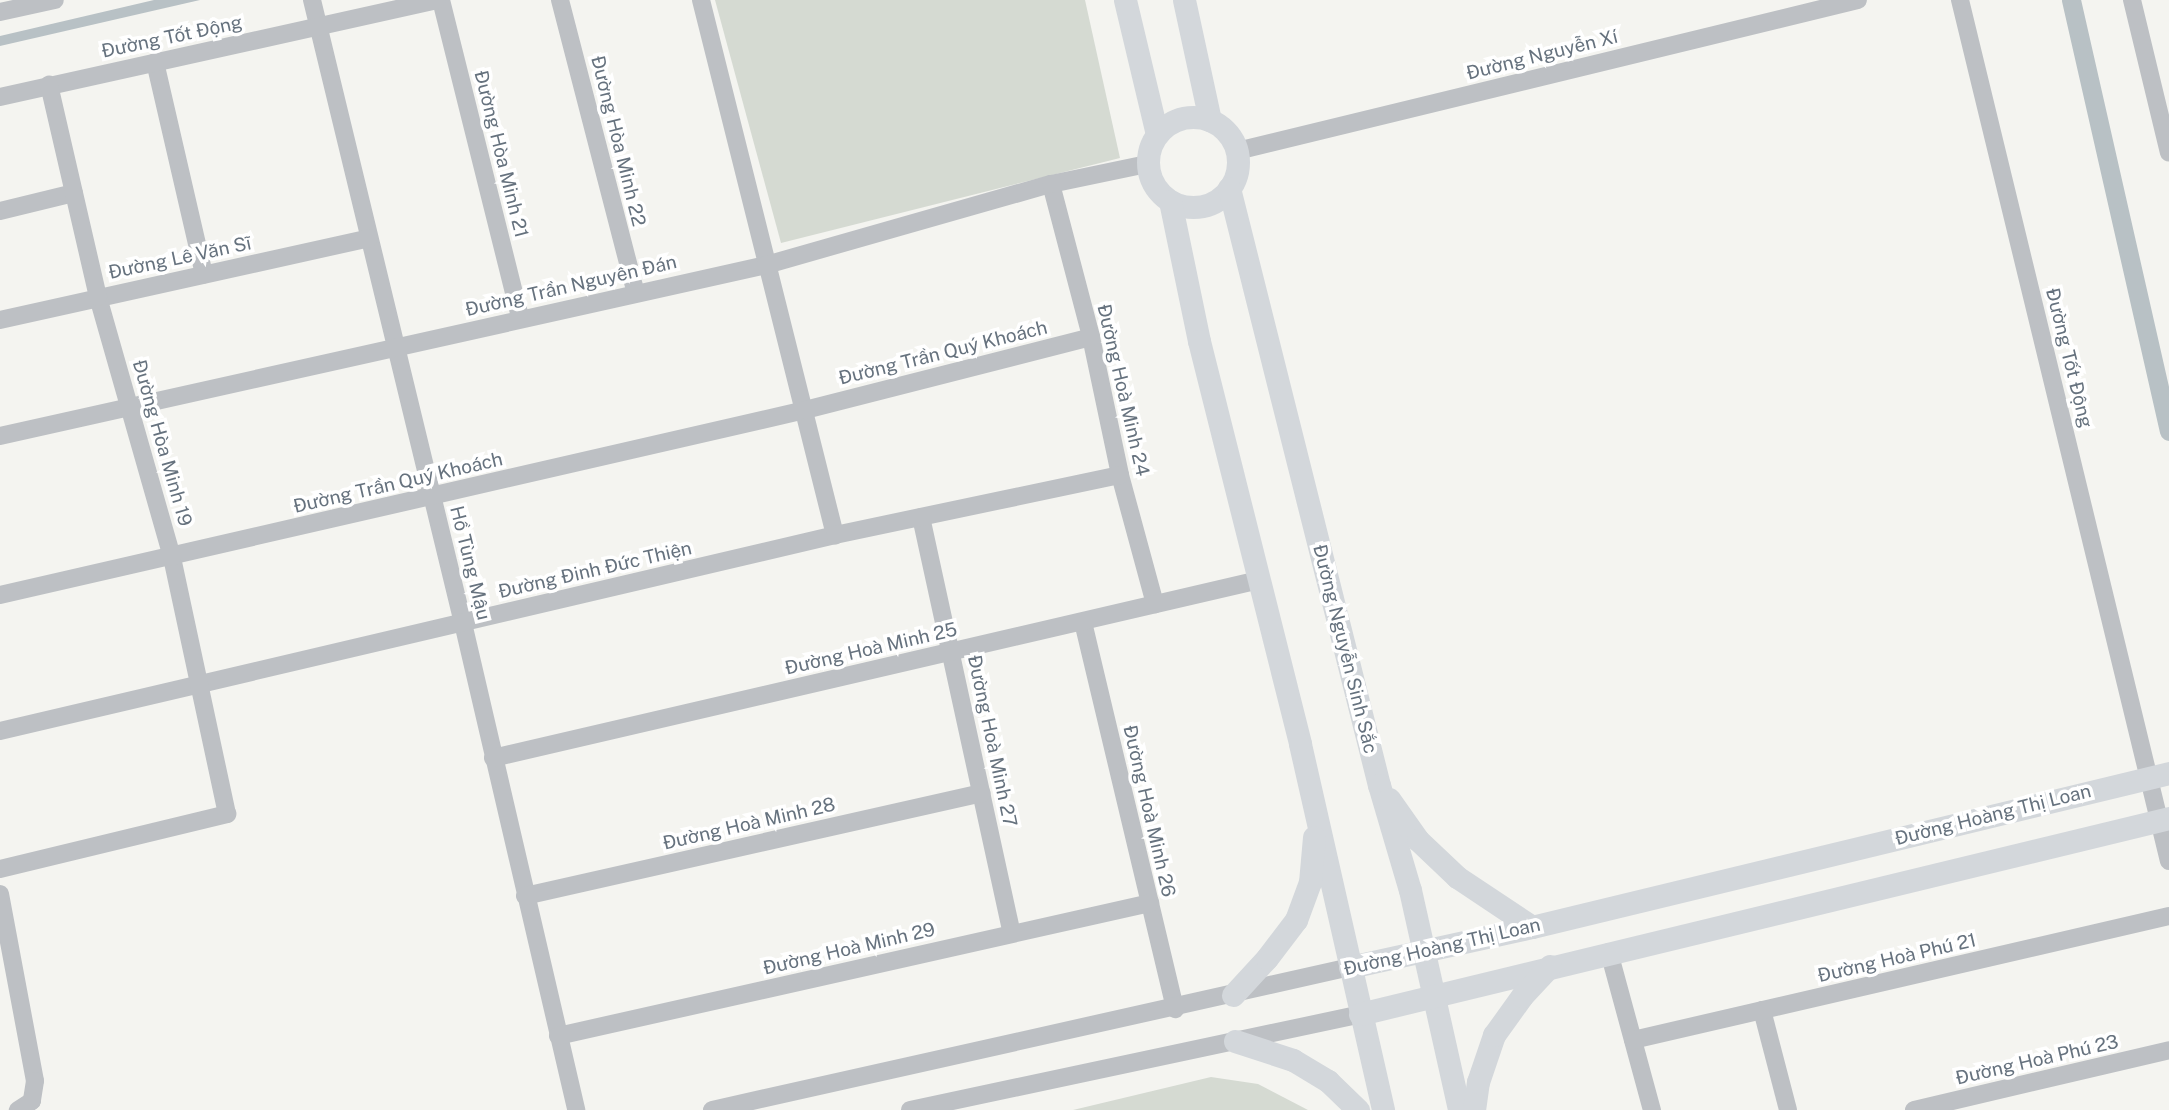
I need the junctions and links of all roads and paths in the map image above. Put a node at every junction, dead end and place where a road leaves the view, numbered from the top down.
1 (55, 0) edge
2 (312, 0) edge
3 (438, 0) edge
4 (560, 0) edge
5 (701, 0) edge
6 (1125, 0) edge
7 (1184, 0) edge
8 (1858, 0) edge
9 (1960, 0) edge
10 (2132, 0) edge
11 (0, 12) edge
12 (318, 22) junction
13 (155, 62) junction
14 (49, 85) junction
15 (2161, 87) edge
16 (0, 97) edge
17 (1210, 120) junction
18 (1157, 134) junction
19 (1237, 151) junction
20 (2169, 153) edge
21 (1147, 164) junction
22 (1051, 184) junction
23 (1229, 188) junction
24 (74, 193) junction
25 (1170, 201) junction
26 (0, 211) edge
27 (369, 238) junction
28 (766, 265) junction
29 (204, 274) junction
30 (636, 292) junction
31 (98, 297) junction
32 (520, 318) junction
33 (0, 320) edge
34 (1091, 337) junction
35 (396, 346) junction
36 (130, 406) junction
37 (805, 410) junction
38 (0, 436) edge
39 (1120, 475) junction
40 (432, 496) junction
41 (921, 517) junction
42 (835, 535) junction
43 (173, 557) junction
44 (1259, 580) junction
45 (0, 595) edge
46 (1155, 604) junction
47 (1083, 622) junction
48 (463, 623) junction
49 (952, 652) junction
50 (200, 685) junction
51 (0, 731) edge
52 (493, 758) junction
53 (2159, 776) edge
54 (1379, 785) junction
55 (982, 793) junction
56 (1316, 817) junction
57 (2164, 819) edge
58 (2169, 861) edge
59 (0, 869) edge
60 (0, 894) edge
61 (525, 896) junction
62 (1150, 903) junction
63 (2169, 916) edge
64 (1532, 927) junction
65 (1012, 933) junction
66 (1424, 951) junction
67 (1609, 952) junction
68 (1550, 966) junction
69 (1350, 967) junction
70 (1233, 995) junction
71 (1435, 996) junction
72 (1175, 1009) junction
73 (1762, 1010) junction
74 (1360, 1014) junction
75 (558, 1036) junction
76 (1633, 1040) junction
77 (1235, 1041) junction
78 (2169, 1050) edge
79 (18, 1110) edge
80 (576, 1110) edge
81 (712, 1110) edge
82 (910, 1110) edge
83 (1358, 1110) edge
84 (1383, 1110) edge
85 (1459, 1110) edge
86 (1474, 1110) edge
87 (1651, 1110) edge
88 (1788, 1110) edge
89 (1914, 1110) edge

1 - 11 street
2 - 12 street, Hồ Tùng Mậu
3 - 12 street, Đường Tốt Động
3 - 32 street, Đường Hòa Minh 21
4 - 30 street, Đường Hòa Minh 22
5 - 28 street
6 - 18 main road
7 - 17 main road
8 - 19 street, Đường Nguyễn Xí
9 - 53 street, Đường Tốt Động
10 - 15 street
12 - 13 street, Đường Tốt Động
12 - 27 street, Hồ Tùng Mậu
13 - 14 street, Đường Tốt Động
13 - 29 street
14 - 16 street, Đường Tốt Động
14 - 24 street, Đường Hòa Minh 19
15 - 20 street
17 - 18 main road
17 - 19 main road
18 - 21 main road
19 - 23 main road
21 - 22 street, Đường Trần Nguyên Đán
21 - 25 main road
22 - 28 street, Đường Trần Nguyên Đán
22 - 34 street, Đường Hoà Minh 24
23 - 25 main road
23 - 54 main road, Đường Nguyễn Sinh Sắc
24 - 26 street
24 - 31 street, Đường Hòa Minh 19
25 - 44 main road
27 - 29 street, Đường Lê Văn Sĩ
27 - 35 street, Hồ Tùng Mậu
28 - 30 street, Đường Trần Nguyên Đán
28 - 37 street
29 - 31 street, Đường Lê Văn Sĩ
30 - 32 street, Đường Trần Nguyên Đán
31 - 33 street, Đường Lê Văn Sĩ
31 - 36 street, Đường Hòa Minh 19
32 - 35 street, Đường Trần Nguyên Đán
34 - 37 street, Đường Trần Quý Khoách
34 - 39 street, Đường Hoà Minh 24
35 - 36 street, Đường Trần Nguyên Đán
35 - 40 street, Hồ Tùng Mậu
36 - 38 street, Đường Trần Nguyên Đán
36 - 43 street, Đường Hòa Minh 19
37 - 40 street, Đường Trần Quý Khoách
37 - 42 street
39 - 41 street, Đường Đinh Đức Thiện
39 - 46 street, Đường Hoà Minh 24
40 - 43 street, Đường Trần Quý Khoách
40 - 48 street, Hồ Tùng Mậu
41 - 42 street, Đường Đinh Đức Thiện
41 - 49 street, Đường Hoà Minh 27
42 - 48 street, Đường Đinh Đức Thiện
43 - 45 street, Đường Trần Quý Khoách
43 - 50 street, Đường Hòa Minh 19
44 - 46 street, Đường Hoà Minh 25
44 - 56 main road
46 - 47 street, Đường Hoà Minh 25
47 - 49 street, Đường Hoà Minh 25
47 - 62 street, Đường Hoà Minh 26
48 - 50 street, Đường Đinh Đức Thiện
48 - 52 street, Hồ Tùng Mậu
49 - 52 street, Đường Hoà Minh 25
49 - 55 street, Đường Hoà Minh 27
50 - 51 street, Đường Đinh Đức Thiện
50 - 59 street, Đường Hòa Minh 19
52 - 61 street, Hồ Tùng Mậu
53 - 57 street, Đường Tốt Động
53 - 64 main road, Đường Hoàng Thị Loan
54 - 64 main road
54 - 66 main road, Đường Nguyễn Sinh Sắc
55 - 61 street, Đường Hoà Minh 28
55 - 65 street, Đường Hoà Minh 27
56 - 69 main road
56 - 70 main road
57 - 58 street, Đường Tốt Động
57 - 67 main road
60 - 79 street
61 - 75 street, Hồ Tùng Mậu
62 - 65 street, Đường Hoà Minh 29
62 - 72 street, Đường Hoà Minh 26
63 - 73 street, Đường Hoà Phú 21
64 - 66 main road, Đường Hoàng Thị Loan
65 - 75 street, Đường Hoà Minh 29
66 - 69 main road, Đường Hoàng Thị Loan
66 - 71 main road, Đường Nguyễn Sinh Sắc
67 - 68 main road
67 - 76 street
68 - 71 main road
68 - 86 main road
69 - 70 street, Đường Hoàng Thị Loan
69 - 74 main road
70 - 72 street, Đường Hoàng Thị Loan
71 - 74 main road
71 - 85 main road, Đường Nguyễn Sinh Sắc
72 - 81 street, Đường Hoàng Thị Loan
73 - 76 street, Đường Hoà Phú 21
73 - 88 street
74 - 77 street
74 - 84 main road
75 - 80 street, Hồ Tùng Mậu
76 - 87 street
77 - 82 street
77 - 83 main road
78 - 89 street, Đường Hoà Phú 23

